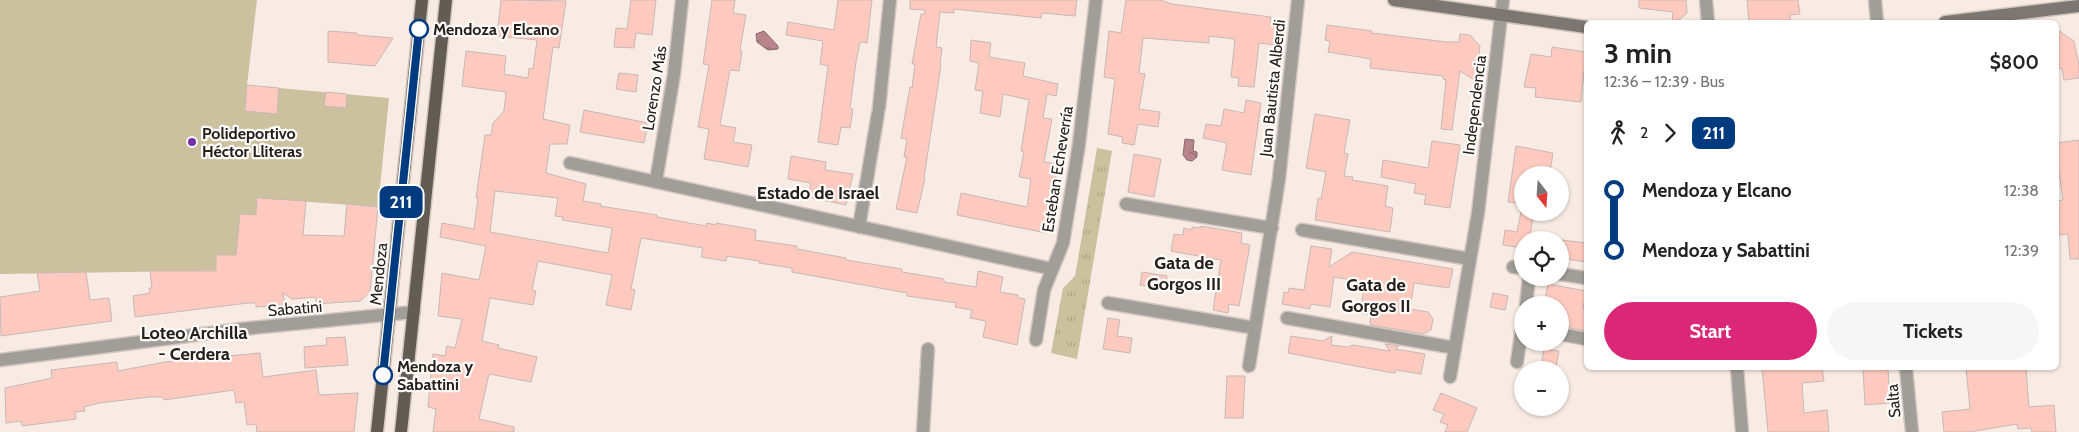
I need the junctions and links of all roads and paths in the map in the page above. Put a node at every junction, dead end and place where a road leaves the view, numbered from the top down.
1 (422, 0) edge
2 (446, 0) edge
3 (682, 0) edge
4 (890, 0) edge
5 (1096, 0) edge
6 (1298, 0) edge
7 (1394, 0) edge
8 (1502, 0) edge
9 (1706, 0) edge
10 (1875, 0) edge
11 (2079, 6) edge
12 (1501, 15) junction
13 (1708, 20) edge
14 (1876, 20) edge
15 (1961, 20) edge
16 (1584, 28) edge
17 (570, 162) dead end
18 (656, 182) junction
19 (1126, 204) dead end
20 (859, 227) junction
21 (1272, 228) junction
22 (1302, 230) dead end
23 (1470, 259) junction
24 (1052, 269) junction
25 (1569, 275) edge
26 (1584, 278) edge
27 (1108, 303) dead end
28 (414, 312) junction
29 (390, 315) junction
30 (1287, 318) dead end
31 (1255, 328) junction
32 (1569, 336) edge
33 (1584, 339) edge
34 (1036, 340) dead end
35 (1455, 348) junction
36 (928, 349) dead end
37 (0, 360) edge
38 (1249, 366) dead end
39 (1737, 370) edge
40 (1906, 370) edge
41 (1450, 377) dead end
42 (377, 432) edge
43 (401, 432) edge
44 (923, 432) edge
45 (1742, 432) edge
46 (1912, 432) edge

1 - 29 main road, Mendoza
2 - 28 main road
3 - 18 street, Lorenzo Más
4 - 20 street
5 - 24 street, Esteban Echeverría
6 - 21 street, Juan Bautista Alberdi
7 - 12 street
8 - 12 street, Independencia
9 - 13 street
10 - 14 street
11 - 15 street
12 - 16 street
12 - 23 street, Independencia
17 - 18 street
18 - 20 street
19 - 21 street
20 - 24 street
21 - 31 street, Juan Bautista Alberdi
22 - 23 street
23 - 35 street, Independencia
24 - 34 street, Esteban Echeverría
25 - 26 street
27 - 31 street
28 - 29 street, Sabatini
28 - 43 main road
29 - 37 street, Sabatini
29 - 42 main road, Mendoza
30 - 35 street
31 - 38 street, Juan Bautista Alberdi
32 - 33 street
35 - 41 street, Independencia
36 - 44 street
39 - 45 street
40 - 46 street, Salta

